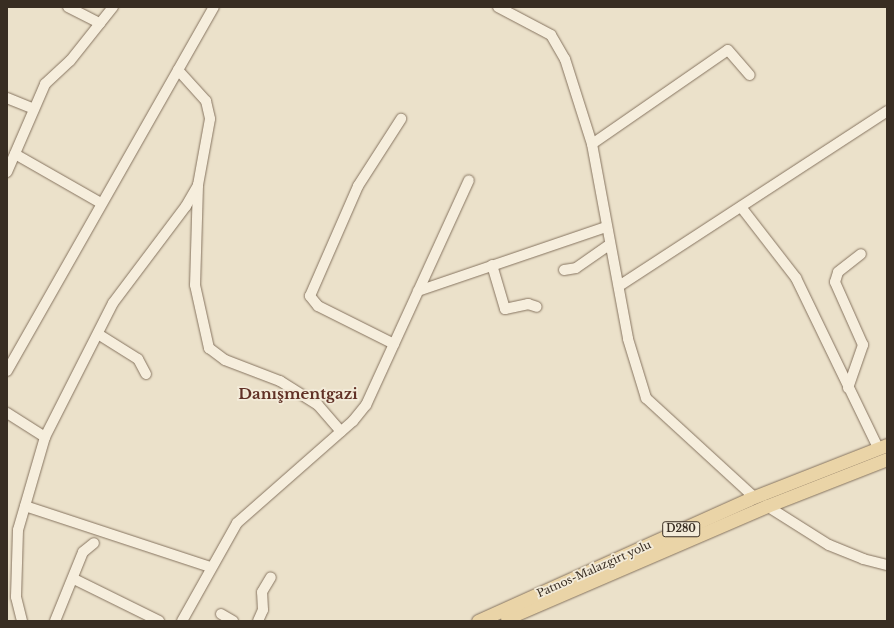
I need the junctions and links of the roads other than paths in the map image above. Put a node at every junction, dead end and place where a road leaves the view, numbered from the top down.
1 (68, 7) edge
2 (113, 7) edge
3 (214, 7) edge
4 (498, 7) edge
5 (100, 23) junction
6 (178, 70) junction
7 (750, 75) dead end
8 (7, 98) edge
9 (34, 109) junction
10 (887, 111) edge
11 (401, 119) dead end
12 (592, 144) junction
13 (15, 154) junction
14 (7, 172) edge
15 (468, 180) dead end
16 (198, 185) junction
17 (101, 204) junction
18 (741, 207) junction
19 (606, 226) junction
20 (609, 245) junction
21 (861, 254) dead end
22 (492, 265) junction
23 (564, 270) dead end
24 (619, 286) junction
25 (418, 291) junction
26 (537, 307) dead end
27 (98, 334) junction
28 (394, 344) junction
29 (7, 370) edge
30 (146, 374) dead end
31 (848, 388) junction
32 (7, 413) edge
33 (341, 432) junction
34 (45, 437) junction
35 (882, 446) edge
36 (887, 459) edge
37 (754, 497) junction
38 (24, 506) junction
39 (767, 506) junction
40 (94, 543) dead end
41 (887, 565) edge
42 (210, 567) junction
43 (271, 578) dead end
44 (74, 579) junction
45 (221, 614) dead end
46 (22, 621) edge
47 (55, 621) edge
48 (159, 621) edge
49 (182, 621) edge
50 (232, 621) edge
51 (258, 621) edge
52 (478, 621) edge
53 (500, 621) edge

1 - 5 street
2 - 5 street
3 - 6 street
4 - 12 street
5 - 9 street
6 - 16 street
6 - 17 street
7 - 12 street
8 - 9 street
9 - 13 street
10 - 18 street
11 - 28 street
12 - 19 street
13 - 14 street
13 - 17 street
15 - 25 street
16 - 27 street
16 - 33 street
17 - 29 street
18 - 24 street
18 - 31 street
19 - 20 street
19 - 22 street
20 - 23 street
20 - 24 street
21 - 31 street
22 - 25 street
22 - 26 street
24 - 37 street
25 - 28 street
27 - 30 street
27 - 34 street
28 - 33 street
31 - 35 street
32 - 34 street
33 - 42 street
34 - 38 street
35 - 37 main road, Patnos-Malazgirt yolu / D280
36 - 39 main road, D280
37 - 52 main road, Patnos-Malazgirt yolu / D280
38 - 42 street
38 - 46 street
39 - 41 street
39 - 53 main road, D280
40 - 44 street
42 - 49 street
43 - 51 street
44 - 47 street
44 - 48 street
45 - 50 street

